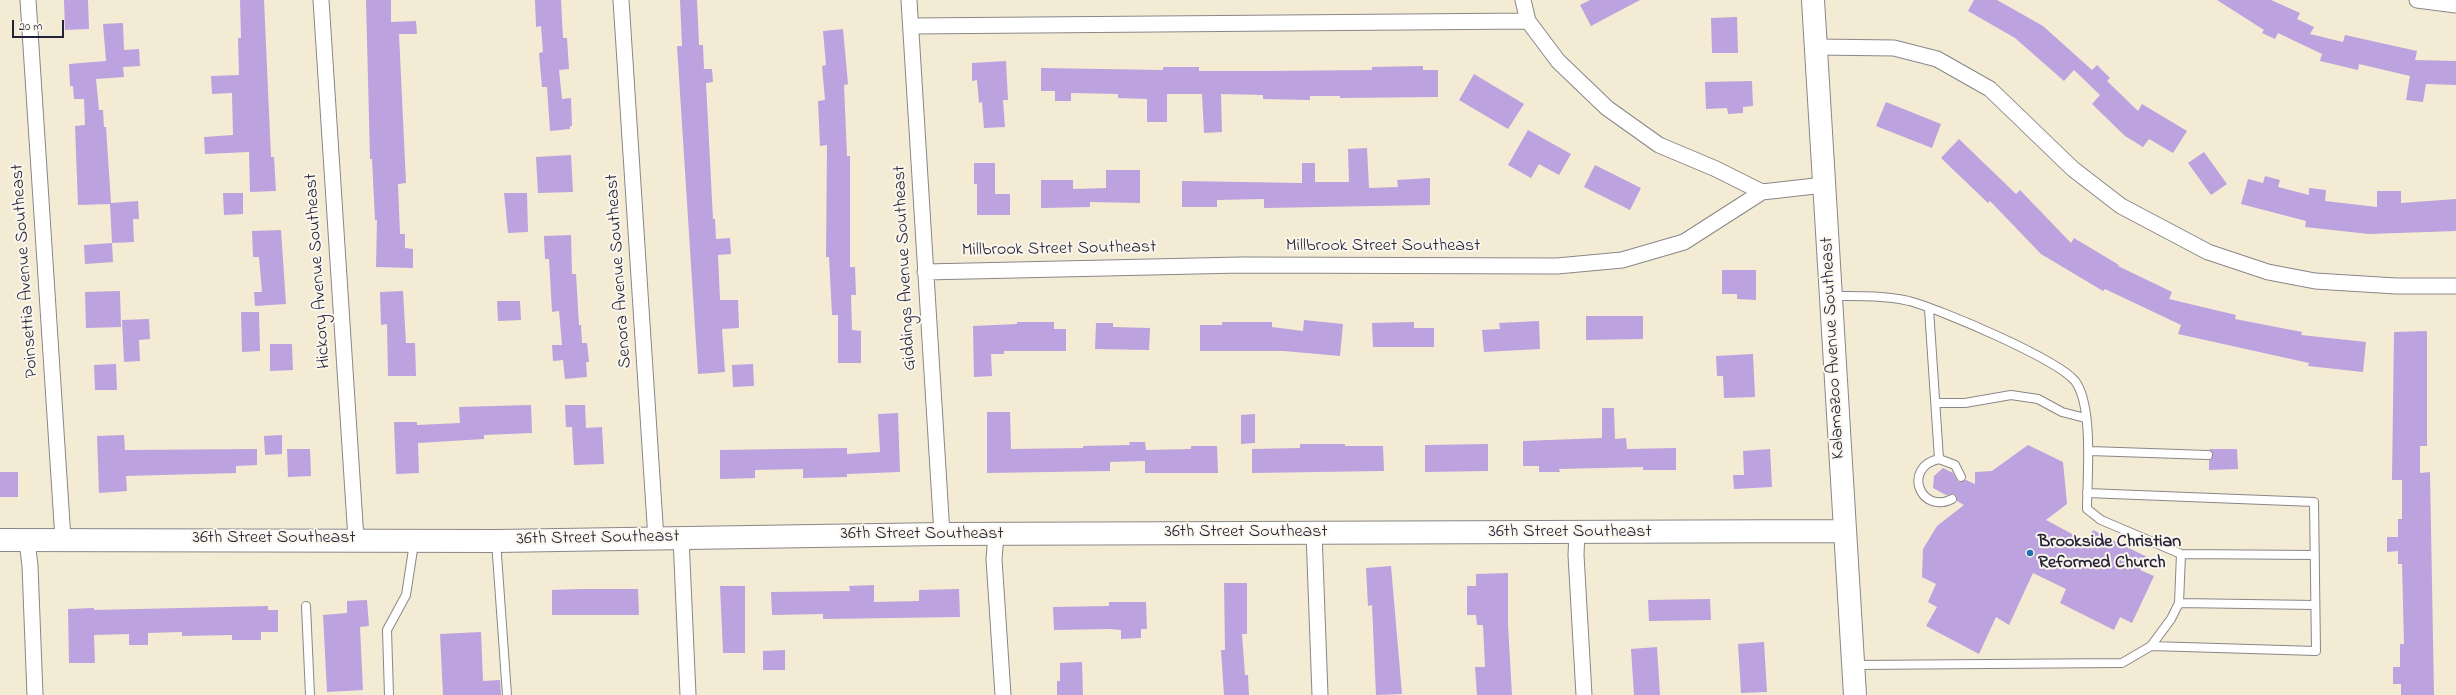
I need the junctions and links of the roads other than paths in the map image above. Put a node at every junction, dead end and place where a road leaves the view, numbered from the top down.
1 (28, 0) edge
2 (321, 0) edge
3 (621, 0) edge
4 (909, 0) edge
5 (1523, 0) edge
6 (1813, 0) edge
7 (2417, 0) edge
8 (2456, 5) edge
9 (1528, 21) junction
10 (911, 26) junction
11 (1817, 47) junction
12 (1824, 185) junction
13 (1762, 192) junction
14 (925, 272) junction
15 (2456, 286) edge
16 (1830, 296) junction
17 (1929, 309) junction
18 (1936, 403) junction
19 (2085, 418) junction
20 (2090, 451) junction
21 (2208, 455) dead end
22 (1940, 459) junction
23 (1961, 477) dead end
24 (2087, 493) junction
25 (1952, 499) dead end
26 (1844, 531) junction
27 (1314, 532) junction
28 (1577, 532) junction
29 (942, 534) junction
30 (996, 535) junction
31 (681, 538) junction
32 (63, 539) junction
33 (356, 539) junction
34 (656, 539) junction
35 (0, 540) edge
36 (414, 540) junction
37 (27, 541) junction
38 (496, 541) junction
39 (2181, 554) junction
40 (2315, 556) junction
41 (2179, 603) junction
42 (2315, 605) junction
43 (306, 606) dead end
44 (2152, 646) junction
45 (1852, 665) junction
46 (36, 695) edge
47 (310, 695) edge
48 (388, 695) edge
49 (507, 695) edge
50 (688, 695) edge
51 (1003, 695) edge
52 (1320, 695) edge
53 (1584, 695) edge
54 (1855, 695) edge

1 - 32 street, Poinsettia Avenue Southeast
2 - 33 street, Hickory Avenue Southeast
3 - 34 street, Senora Avenue Southeast
4 - 10 street, Giddings Avenue Southeast
5 - 9 street
6 - 11 street, Kalamazoo Avenue Southeast
7 - 8 street
9 - 10 street
9 - 13 street
10 - 14 street, Giddings Avenue Southeast
11 - 12 street, Kalamazoo Avenue Southeast
11 - 15 street
12 - 13 street, Millbrook Street Southeast
12 - 16 street, Kalamazoo Avenue Southeast
13 - 14 street, Millbrook Street Southeast
14 - 29 street, Giddings Avenue Southeast
16 - 17 lane
16 - 26 street, Kalamazoo Avenue Southeast
17 - 18 lane
17 - 19 lane
18 - 19 lane
18 - 22 lane
19 - 20 lane
20 - 21 lane
20 - 24 lane
22 - 23 lane
22 - 25 lane
24 - 39 lane
24 - 40 lane
26 - 28 street, 36th Street Southeast
26 - 45 street, Kalamazoo Avenue Southeast
27 - 28 street, 36th Street Southeast
27 - 30 street, 36th Street Southeast
27 - 52 street
28 - 53 street
29 - 30 street, 36th Street Southeast
29 - 31 street, 36th Street Southeast
30 - 51 street
31 - 34 street, 36th Street Southeast
31 - 50 street
32 - 33 street, 36th Street Southeast
32 - 37 street, 36th Street Southeast
33 - 36 street, 36th Street Southeast
34 - 38 street, 36th Street Southeast
35 - 37 street, 36th Street Southeast
36 - 38 street, 36th Street Southeast
36 - 48 lane
37 - 46 street
38 - 49 lane
39 - 40 lane
39 - 41 lane
40 - 42 lane
41 - 42 lane
41 - 44 lane
42 - 44 lane
43 - 47 lane
44 - 45 lane
45 - 54 street, Kalamazoo Avenue Southeast

